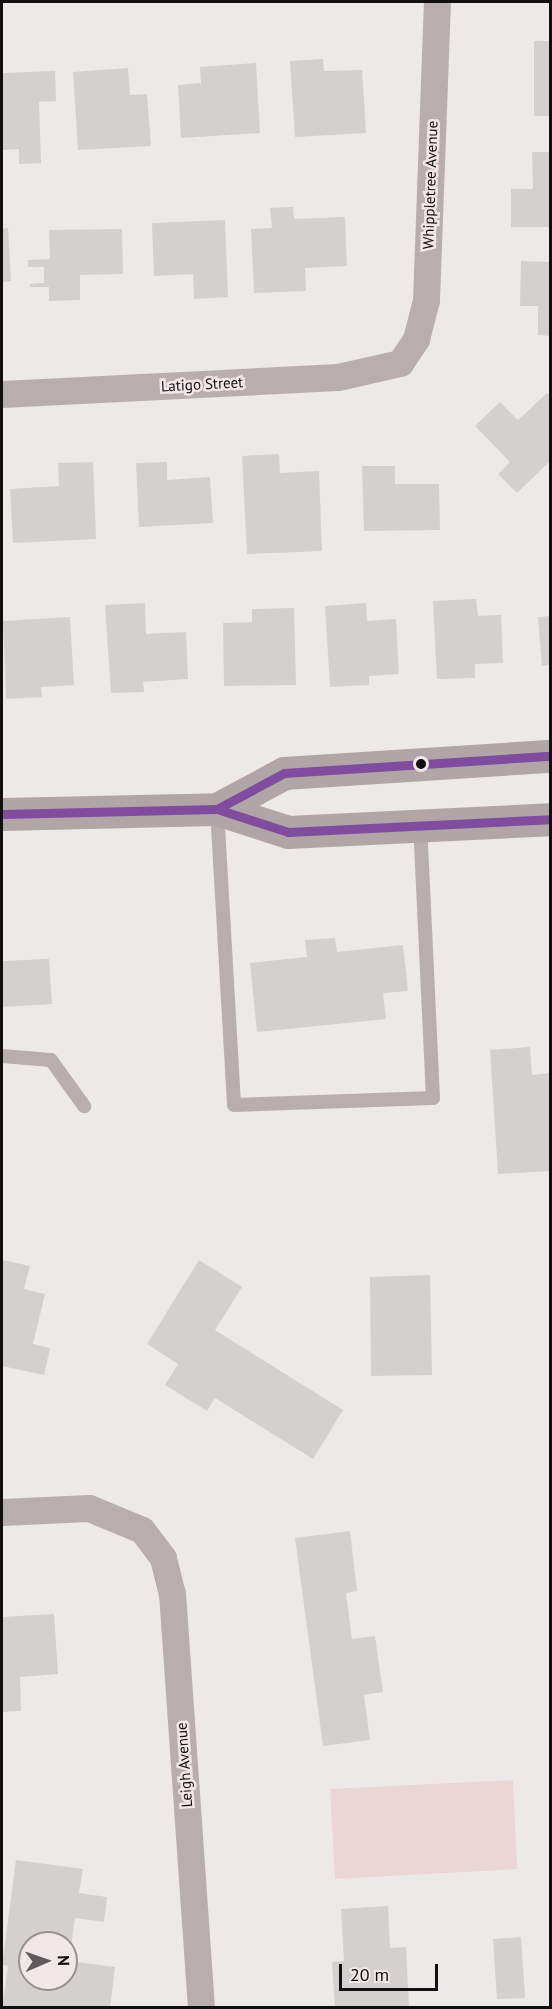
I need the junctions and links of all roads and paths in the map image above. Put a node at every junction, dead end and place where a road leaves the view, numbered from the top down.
1 (437, 2) edge
2 (400, 363) joint
3 (2, 394) edge
4 (550, 756) edge
5 (218, 809) junction
6 (2, 814) edge
7 (550, 819) edge
8 (420, 825) junction
9 (2, 1056) edge
10 (84, 1106) dead end
11 (2, 1512) edge
12 (201, 2007) edge

1 - 2 street, Whippletree Avenue
2 - 3 street, Latigo Street
4 - 5 main road
5 - 6 main road
5 - 8 main road
5 - 8 lane
7 - 8 main road
9 - 10 lane
11 - 12 street, Leigh Avenue

